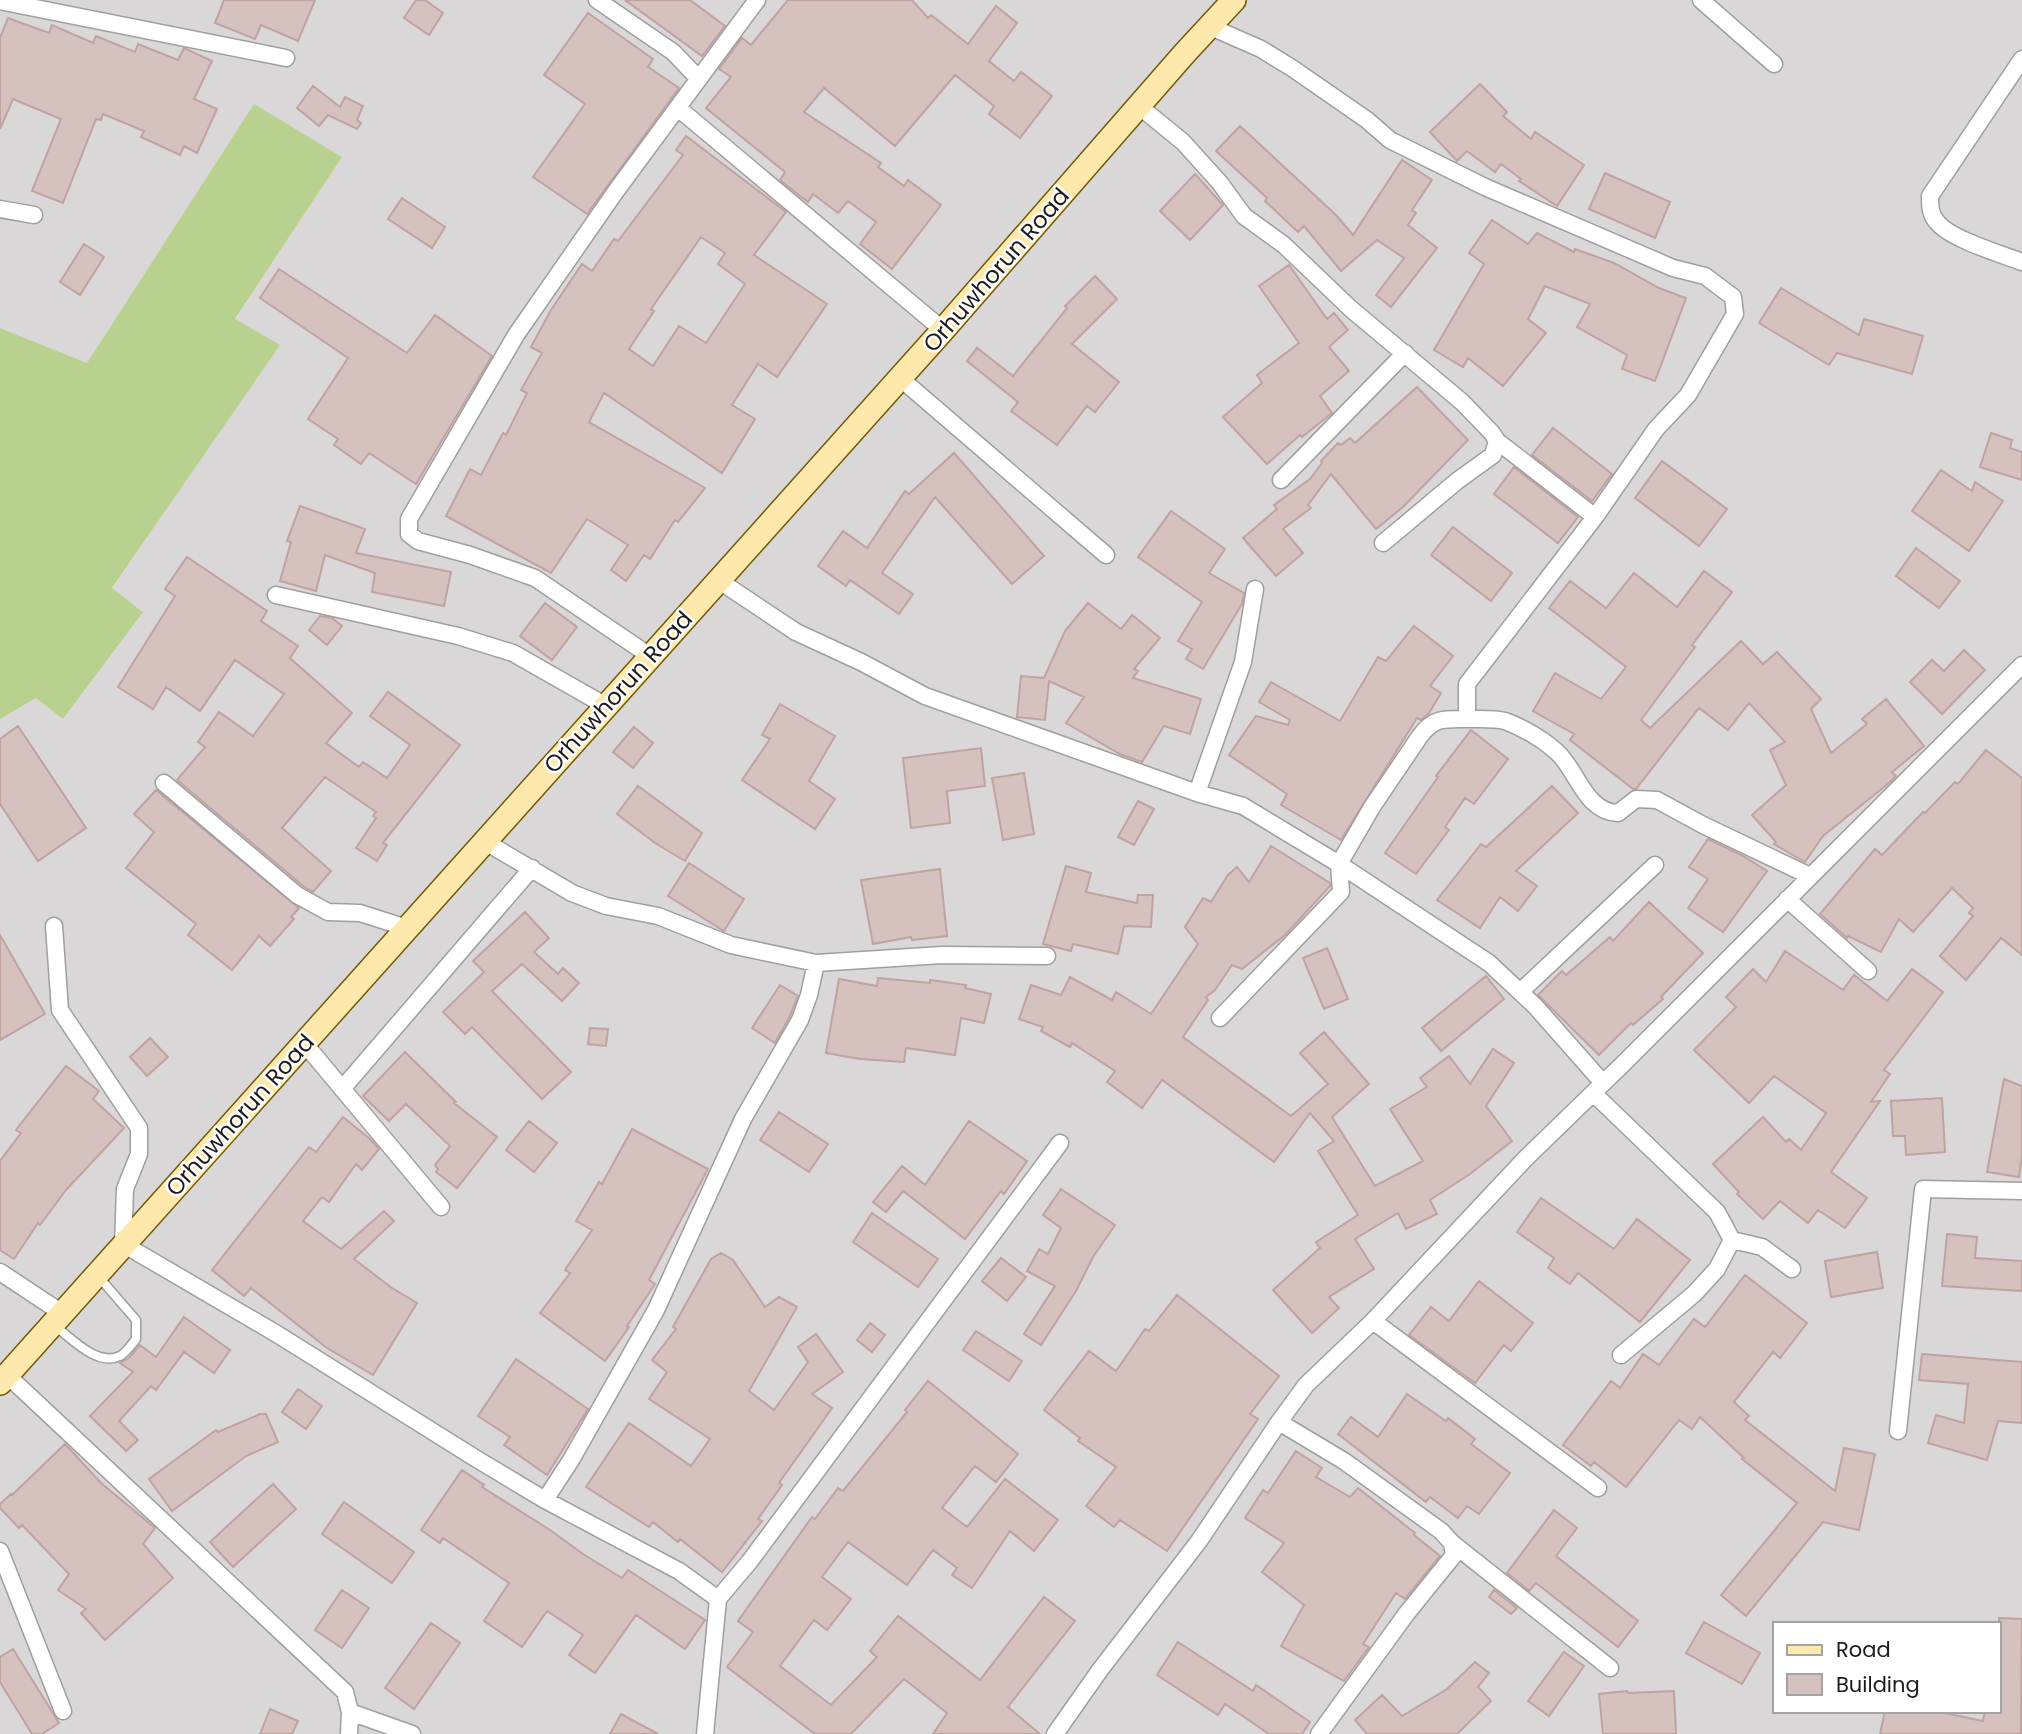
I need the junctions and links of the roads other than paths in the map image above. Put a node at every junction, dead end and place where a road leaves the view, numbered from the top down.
1 (597, 0) edge
2 (757, 0) edge
3 (1234, 0) edge
4 (1701, 0) edge
5 (0, 1) edge
6 (1211, 27) junction
7 (286, 58) dead end
8 (2022, 60) edge
9 (1774, 64) dead end
10 (698, 78) junction
11 (1139, 106) junction
12 (678, 108) junction
13 (0, 209) edge
14 (34, 215) dead end
15 (2022, 262) edge
16 (943, 330) junction
17 (1405, 353) junction
18 (900, 378) junction
19 (1497, 441) junction
20 (1281, 480) dead end
21 (1595, 517) junction
22 (1383, 543) dead end
23 (1106, 555) dead end
24 (718, 580) junction
25 (1255, 589) dead end
26 (276, 595) dead end
27 (650, 656) junction
28 (2022, 664) edge
29 (606, 706) junction
30 (1467, 719) junction
31 (164, 783) dead end
32 (1197, 793) junction
33 (484, 841) junction
34 (1339, 863) junction
35 (1655, 865) dead end
36 (532, 868) junction
37 (1810, 876) junction
38 (1787, 899) junction
39 (54, 926) dead end
40 (407, 928) junction
41 (1047, 956) dead end
42 (816, 963) junction
43 (1868, 971) dead end
44 (1520, 992) junction
45 (1220, 1018) dead end
46 (303, 1043) junction
47 (1598, 1088) junction
48 (342, 1089) junction
49 (1060, 1143) dead end
50 (2022, 1191) edge
51 (442, 1207) dead end
52 (1732, 1240) junction
53 (123, 1244) junction
54 (1792, 1269) dead end
55 (0, 1272) edge
56 (96, 1275) junction
57 (57, 1319) junction
58 (1373, 1321) junction
59 (1621, 1355) dead end
60 (4, 1379) edge
61 (1279, 1422) junction
62 (1898, 1431) dead end
63 (1598, 1488) dead end
64 (545, 1500) junction
65 (1452, 1543) junction
66 (0, 1551) edge
67 (719, 1599) junction
68 (1610, 1668) dead end
69 (63, 1711) dead end
70 (350, 1712) junction
71 (349, 1734) edge
72 (412, 1734) edge
73 (705, 1734) edge
74 (1055, 1734) edge
75 (1319, 1734) edge

1 - 10 street
2 - 10 street
3 - 6 street, Orhuwhorun Road
4 - 9 street
5 - 7 street
6 - 11 street, Orhuwhorun Road
6 - 21 street
8 - 15 street
10 - 12 street
11 - 16 street, Orhuwhorun Road
11 - 17 street
12 - 16 street
12 - 27 street
13 - 14 street
16 - 18 street, Orhuwhorun Road
17 - 19 street
17 - 20 street
18 - 23 street
18 - 24 street, Orhuwhorun Road
19 - 21 street
19 - 22 street
21 - 30 street
24 - 27 street, Orhuwhorun Road
24 - 32 street
25 - 32 street
26 - 29 street
27 - 29 street, Orhuwhorun Road
28 - 37 street
29 - 33 street, Orhuwhorun Road
30 - 34 street
30 - 37 street
31 - 40 street
32 - 34 street
33 - 36 street
33 - 40 street, Orhuwhorun Road
34 - 44 street
34 - 45 street
35 - 44 street
36 - 42 street
36 - 48 street
37 - 38 street
38 - 43 street
38 - 47 street
39 - 53 street
40 - 46 street, Orhuwhorun Road
41 - 42 street
42 - 64 street
44 - 47 street
46 - 48 street
46 - 53 street, Orhuwhorun Road
47 - 52 street
47 - 58 street
48 - 51 street
49 - 67 street
50 - 62 street
52 - 54 street
52 - 59 street
53 - 56 street, Orhuwhorun Road
53 - 64 street
55 - 57 street
56 - 57 street, Orhuwhorun Road
56 - 57 lane
57 - 60 street, Orhuwhorun Road
58 - 61 street
58 - 63 street
60 - 70 street
61 - 65 street
61 - 74 street
64 - 67 street
65 - 68 street
65 - 75 street
66 - 69 street
67 - 73 street
70 - 71 street
70 - 72 street

